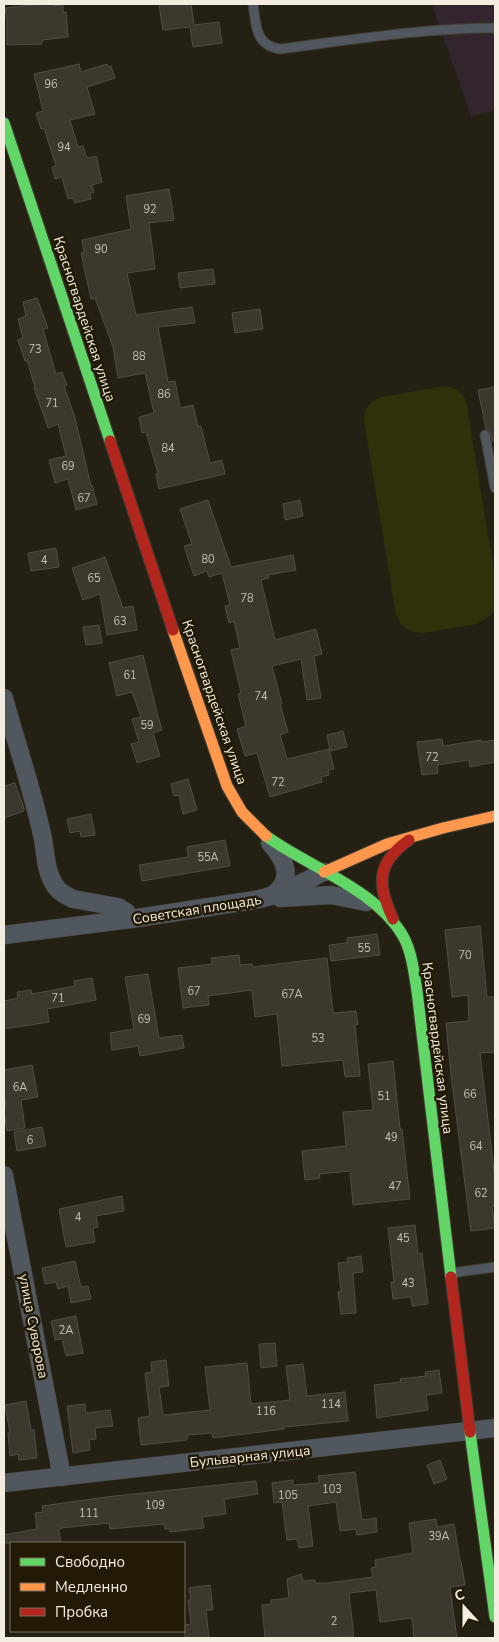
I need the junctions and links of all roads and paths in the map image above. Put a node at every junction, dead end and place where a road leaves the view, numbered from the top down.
1 (253, 4) edge
2 (495, 28) edge
3 (4, 123) edge
4 (485, 435) dead end
5 (495, 488) edge
6 (4, 698) edge
7 (495, 816) edge
8 (262, 832) junction
9 (427, 832) junction
10 (388, 844) junction
11 (314, 852) dead end
12 (338, 852) dead end
13 (324, 872) junction
14 (263, 899) junction
15 (380, 909) junction
16 (132, 919) junction
17 (395, 924) junction
18 (4, 935) edge
19 (4, 1175) edge
20 (495, 1267) edge
21 (451, 1273) junction
22 (495, 1428) edge
23 (470, 1431) junction
24 (62, 1477) junction
25 (4, 1483) edge
26 (495, 1617) edge

1 - 2 lane
3 - 8 street, Красногвардейская улица
4 - 5 lane
6 - 16 street
7 - 9 street, Советская площадь
8 - 11 street
8 - 13 street, Красногвардейская улица
8 - 14 street
9 - 10 street, Советская площадь
9 - 17 street
10 - 12 street
10 - 13 street, Советская площадь
13 - 14 street, Советская площадь
13 - 15 street, Красногвардейская улица
14 - 15 street
14 - 16 street, Советская площадь
15 - 17 street, Красногвардейская улица
16 - 18 street, Советская площадь
17 - 21 street, Красногвардейская улица
19 - 24 street, улица Суворова
20 - 21 lane
21 - 23 street, Красногвардейская улица
22 - 23 street, Бульварная улица
23 - 24 street, Бульварная улица
23 - 26 street, Красногвардейская улица
24 - 25 street, Бульварная улица

